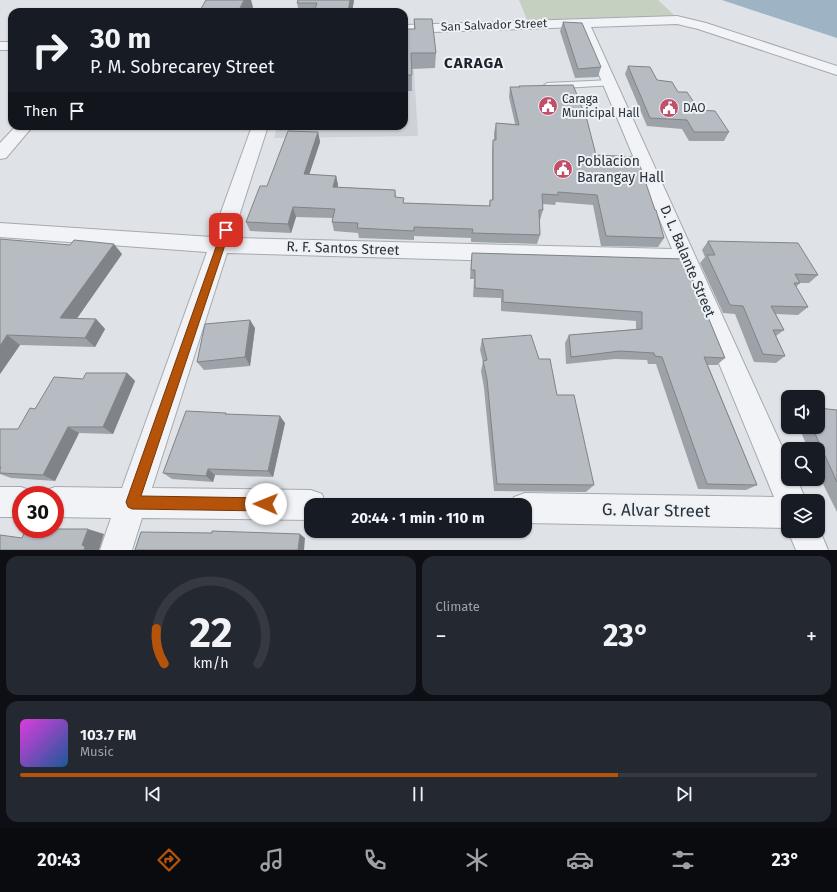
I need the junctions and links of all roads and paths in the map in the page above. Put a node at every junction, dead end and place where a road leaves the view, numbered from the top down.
1 (583, 22) junction
2 (408, 29) edge
3 (837, 71) edge
4 (611, 83) junction
5 (541, 87) edge
6 (21, 130) edge
7 (259, 130) edge
8 (0, 154) edge
9 (0, 230) edge
10 (221, 245) junction
11 (687, 258) junction
12 (789, 494) edge
13 (0, 502) edge
14 (12, 502) edge
15 (64, 502) edge
16 (132, 502) junction
17 (304, 505) edge
18 (532, 508) edge
19 (781, 512) edge
20 (807, 538) edge
21 (116, 550) edge
22 (812, 550) edge

1 - 2 street, San Salvador Street
1 - 3 street, San Salvador Street
1 - 4 street, D. L. Balante Street
4 - 5 lane
4 - 11 street, D. L. Balante Street
6 - 8 street
7 - 10 street
9 - 10 street, R. F. Santos Street
10 - 11 street, R. F. Santos Street
10 - 16 street
11 - 12 street, D. L. Balante Street
13 - 14 street
15 - 16 street
16 - 17 street
16 - 21 street
18 - 19 street, G. Alvar Street
20 - 22 street

